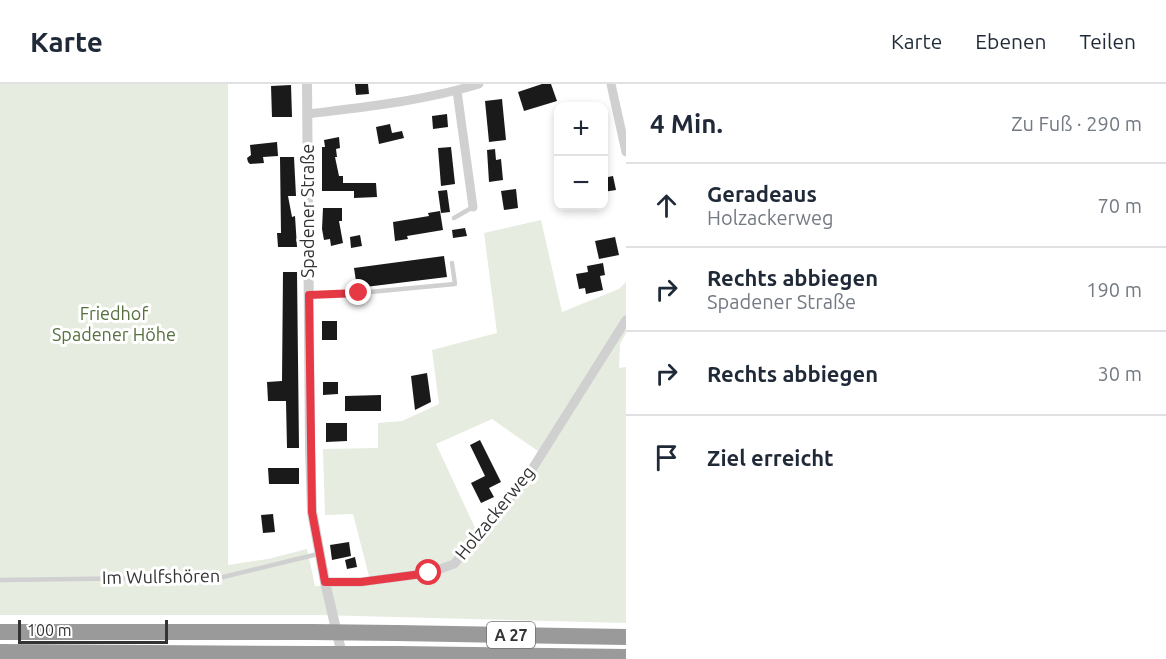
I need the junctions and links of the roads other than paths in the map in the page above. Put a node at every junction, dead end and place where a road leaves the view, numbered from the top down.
1 (307, 84) edge
2 (479, 84) edge
3 (611, 84) edge
4 (457, 91) junction
5 (308, 114) junction
6 (626, 152) edge
7 (473, 207) joint
8 (454, 218) dead end
9 (452, 263) dead end
10 (309, 295) junction
11 (626, 320) edge
12 (319, 554) junction
13 (0, 580) edge
14 (325, 582) junction
15 (0, 632) edge
16 (626, 637) edge
17 (0, 652) edge
18 (626, 657) edge
19 (344, 659) edge

1 - 5 street, Spadener Straße
2 - 4 street
3 - 6 street
4 - 5 street
4 - 7 street
5 - 10 street, Spadener Straße
7 - 8 lane
9 - 10 lane
10 - 12 street, Spadener Straße
11 - 14 street, Holzackerweg
12 - 13 lane, Im Wulfshören
12 - 14 street, Spadener Straße
14 - 19 street, Spadener Straße
15 - 16 highway, A 27, bridge
17 - 18 highway, A 27, bridge

